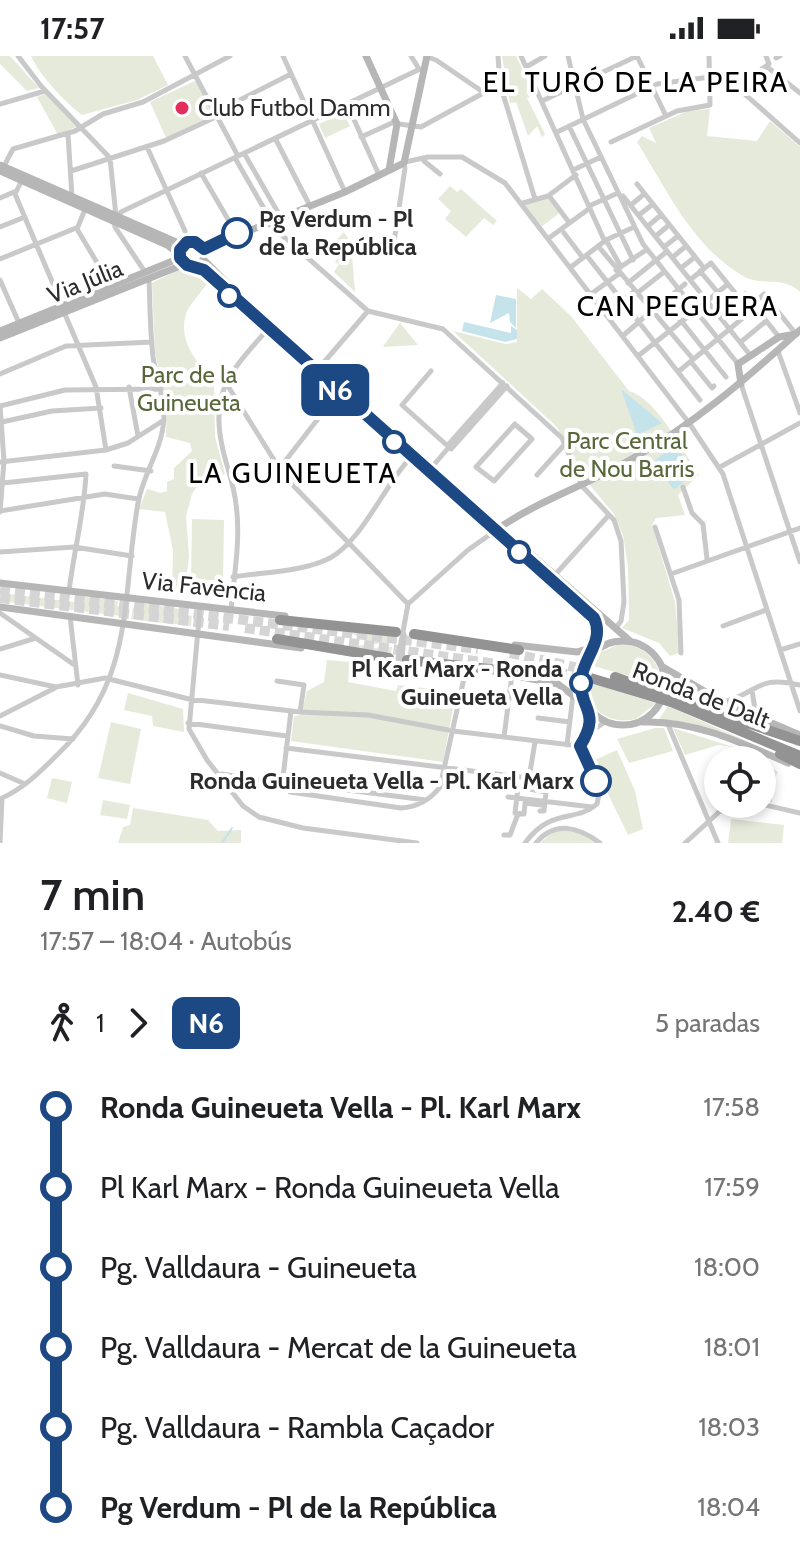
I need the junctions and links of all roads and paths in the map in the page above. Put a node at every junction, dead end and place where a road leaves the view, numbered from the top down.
1 (18, 56) edge
2 (185, 56) edge
3 (230, 56) edge
4 (283, 56) edge
5 (366, 56) edge
6 (411, 56) edge
7 (498, 56) edge
8 (521, 56) edge
9 (545, 56) edge
10 (568, 56) edge
11 (637, 56) edge
12 (709, 56) edge
13 (427, 57) edge
14 (772, 59) edge
15 (526, 67) junction
16 (422, 70) junction
17 (291, 74) junction
18 (197, 75) junction
19 (710, 77) junction
20 (500, 84) junction
21 (575, 86) junction
22 (652, 86) junction
23 (381, 88) junction
24 (735, 88) junction
25 (46, 91) junction
26 (483, 92) junction
27 (800, 93) edge
28 (542, 101) junction
29 (0, 104) edge
30 (347, 104) junction
31 (217, 114) junction
32 (666, 116) junction
33 (583, 119) junction
34 (312, 121) junction
35 (397, 124) junction
36 (82, 126) junction
37 (413, 126) junction
38 (569, 126) junction
39 (557, 132) junction
40 (68, 134) junction
41 (361, 137) junction
42 (275, 138) junction
43 (611, 142) dead end
44 (800, 143) edge
45 (147, 147) junction
46 (239, 156) junction
47 (601, 157) junction
48 (110, 158) junction
49 (424, 161) dead end
50 (587, 163) junction
51 (405, 165) junction
52 (1, 167) edge
53 (389, 170) junction
54 (71, 171) junction
55 (575, 172) junction
56 (201, 173) junction
57 (440, 174) dead end
58 (379, 175) junction
59 (24, 179) junction
60 (637, 184) dead end
61 (166, 190) junction
62 (15, 192) junction
63 (345, 192) junction
64 (620, 194) junction
65 (644, 194) junction
66 (72, 197) junction
67 (550, 197) dead end
68 (0, 198) edge
69 (535, 199) junction
70 (603, 200) junction
71 (523, 203) junction
72 (653, 204) junction
73 (631, 205) junction
74 (85, 206) junction
75 (310, 206) junction
76 (590, 207) junction
77 (639, 215) junction
78 (661, 215) junction
79 (280, 216) junction
80 (25, 217) junction
81 (115, 219) junction
82 (268, 220) junction
83 (568, 221) dead end
84 (669, 225) junction
85 (648, 226) junction
86 (0, 227) edge
87 (634, 227) junction
88 (76, 228) junction
89 (185, 231) dead end
90 (236, 233) junction
91 (564, 233) dead end
92 (619, 233) junction
93 (656, 236) junction
94 (678, 236) junction
95 (549, 238) junction
96 (606, 241) junction
97 (394, 242) dead end
98 (36, 244) junction
99 (183, 245) junction
100 (598, 246) junction
101 (686, 246) junction
102 (644, 247) junction
103 (204, 249) junction
104 (664, 250) junction
105 (585, 257) junction
106 (673, 257) junction
107 (695, 257) junction
108 (0, 259) edge
109 (203, 259) junction
110 (184, 260) junction
111 (633, 260) junction
112 (655, 261) junction
113 (571, 267) junction
114 (680, 268) junction
115 (619, 270) junction
116 (702, 270) junction
117 (666, 274) junction
118 (147, 275) junction
119 (0, 280) edge
120 (607, 282) junction
121 (688, 282) junction
122 (628, 283) junction
123 (728, 284) junction
124 (111, 286) junction
125 (677, 288) junction
126 (2, 291) edge
127 (718, 292) junction
128 (635, 293) junction
129 (591, 294) junction
130 (740, 299) junction
131 (621, 302) junction
132 (706, 302) junction
133 (667, 303) dead end
134 (754, 306) junction
135 (730, 307) junction
136 (63, 308) junction
137 (368, 311) junction
138 (695, 311) junction
139 (606, 313) junction
140 (719, 316) junction
141 (682, 321) junction
142 (765, 322) dead end
143 (19, 323) junction
144 (637, 323) junction
145 (269, 328) junction
146 (729, 328) junction
147 (0, 331) edge
148 (668, 332) junction
149 (798, 332) edge
150 (625, 334) dead end
151 (779, 337) junction
152 (0, 338) edge
153 (717, 339) junction
154 (742, 341) dead end
155 (152, 342) junction
156 (655, 343) junction
157 (79, 346) junction
158 (766, 346) junction
159 (704, 350) junction
160 (775, 354) junction
161 (638, 356) junction
162 (751, 356) junction
163 (693, 361) junction
164 (738, 364) junction
165 (316, 370) junction
166 (431, 371) dead end
167 (678, 372) junction
168 (0, 374) edge
169 (726, 377) dead end
170 (226, 383) junction
171 (505, 384) junction
172 (741, 384) junction
173 (96, 387) junction
174 (129, 387) junction
175 (161, 389) junction
176 (338, 393) junction
177 (700, 400) dead end
178 (0, 406) edge
179 (101, 408) junction
180 (800, 413) edge
181 (164, 420) junction
182 (2, 422) edge
183 (689, 423) junction
184 (800, 423) edge
185 (516, 425) joint
186 (2, 436) edge
187 (138, 436) junction
188 (761, 444) junction
189 (564, 445) junction
190 (448, 446) junction
191 (106, 450) junction
192 (411, 457) junction
193 (2, 462) edge
194 (114, 466) dead end
195 (720, 467) junction
196 (279, 469) junction
197 (430, 470) junction
198 (151, 471) junction
199 (537, 475) dead end
200 (3, 483) junction
201 (582, 486) junction
202 (683, 487) dead end
203 (84, 498) junction
204 (138, 499) junction
205 (0, 511) edge
206 (609, 515) junction
207 (655, 527) dead end
208 (800, 528) edge
209 (497, 529) junction
210 (790, 531) junction
211 (348, 542) junction
212 (745, 546) junction
213 (74, 547) junction
214 (0, 552) edge
215 (132, 556) junction
216 (707, 559) junction
217 (800, 562) edge
218 (671, 574) junction
219 (550, 576) junction
220 (233, 577) junction
221 (0, 583) edge
222 (69, 591) junction
223 (129, 599) junction
224 (408, 604) junction
225 (200, 608) junction
226 (0, 610) edge
227 (766, 610) junction
228 (231, 612) junction
229 (70, 616) junction
230 (280, 620) dead end
231 (125, 624) junction
232 (723, 626) dead end
233 (615, 629) junction
234 (197, 632) junction
235 (404, 633) junction
236 (36, 638) junction
237 (277, 639) dead end
238 (630, 641) junction
239 (800, 644) edge
240 (0, 649) edge
241 (519, 650) tunnel mouth
242 (780, 650) junction
243 (591, 652) junction
244 (681, 653) dead end
245 (399, 659) junction
246 (73, 664) dead end
247 (662, 666) junction
248 (466, 669) junction
249 (588, 673) tunnel mouth
250 (514, 674) junction
251 (0, 675) edge
252 (111, 680) junction
253 (277, 681) dead end
254 (790, 682) junction
255 (78, 685) junction
256 (800, 685) edge
257 (56, 687) junction
258 (752, 690) junction
259 (573, 694) junction
260 (189, 699) junction
261 (723, 702) junction
262 (590, 709) junction
263 (291, 711) junction
264 (800, 711) edge
265 (300, 712) junction
266 (0, 716) edge
267 (756, 716) junction
268 (538, 718) dead end
269 (723, 719) junction
270 (570, 722) junction
271 (605, 722) junction
272 (641, 722) junction
273 (667, 722) junction
274 (188, 723) junction
275 (0, 726) edge
276 (450, 731) junction
277 (587, 734) junction
278 (798, 735) edge
279 (287, 736) junction
280 (504, 737) junction
281 (74, 739) junction
282 (535, 742) junction
283 (567, 745) junction
284 (580, 746) junction
285 (286, 748) junction
286 (800, 748) edge
287 (800, 756) edge
288 (800, 766) edge
289 (445, 767) junction
290 (0, 773) edge
291 (222, 774) dead end
292 (279, 783) junction
293 (26, 784) junction
294 (508, 797) dead end
295 (1, 799) edge
296 (426, 800) junction
297 (543, 804) junction
298 (517, 807) junction
299 (776, 807) edge
300 (593, 808) junction
301 (800, 813) edge
302 (712, 818) edge
303 (709, 820) junction
304 (504, 835) dead end
305 (0, 843) edge
306 (417, 843) edge
307 (525, 843) edge
308 (536, 843) edge
309 (600, 843) edge
310 (685, 843) edge
311 (718, 843) edge

1 - 25 street
2 - 18 street
3 - 18 street
4 - 17 street
5 - 23 street
6 - 16 street
7 - 20 street
8 - 15 street
9 - 15 street
10 - 21 street
11 - 21 street
11 - 22 street
12 - 19 street
13 - 16 street
13 - 26 street
14 - 24 street
14 - 27 street
15 - 28 street
16 - 23 street
16 - 37 street
17 - 31 street
17 - 34 street
18 - 31 street
18 - 36 street
19 - 22 street
19 - 24 street
19 - 32 street
20 - 26 street
20 - 69 street
21 - 28 street
21 - 33 street
22 - 32 street
22 - 33 street
23 - 30 street
23 - 35 street
24 - 44 street
25 - 29 street
25 - 36 street
26 - 37 street
28 - 39 street
30 - 34 street
30 - 41 street
31 - 45 street
31 - 46 street
32 - 43 street
33 - 38 street
33 - 47 street
34 - 42 street
34 - 63 street
35 - 37 street
35 - 41 street
35 - 53 street
36 - 40 street
36 - 48 street
37 - 51 street
38 - 39 street
38 - 50 street
39 - 55 street
40 - 52 street
40 - 54 street
41 - 58 street
42 - 46 street
42 - 75 street
45 - 48 street
45 - 61 street
46 - 56 street
46 - 79 street
46 - 82 street
47 - 50 street
47 - 64 street
48 - 54 street
48 - 81 street
49 - 57 street
50 - 55 street
50 - 70 street
51 - 53 street
51 - 71 street
51 - 97 street
52 - 59 street
53 - 58 street
54 - 66 street
55 - 69 street
55 - 76 street
56 - 61 street
56 - 90 street
58 - 63 street
59 - 62 street
59 - 66 street
59 - 74 street
60 - 65 street
61 - 81 street
61 - 89 street
62 - 68 street
62 - 80 street
63 - 75 street
64 - 70 street
64 - 73 street
64 - 87 street
65 - 72 street
65 - 73 street
66 - 74 street
67 - 83 street
69 - 71 street
70 - 76 street
70 - 92 street
71 - 95 street
72 - 77 street
72 - 78 street
73 - 77 street
74 - 81 street
74 - 88 street
75 - 79 street
76 - 95 street
76 - 96 street
77 - 85 street
78 - 84 street
78 - 85 street
79 - 82 street
80 - 86 street
80 - 98 street
81 - 99 street
81 - 110 street
81 - 118 street
82 - 90 street
82 - 137 street
84 - 93 street
84 - 94 street
85 - 93 street
87 - 92 street
87 - 102 street
88 - 98 street
88 - 124 street
90 - 103 street
91 - 105 street
92 - 96 street
92 - 111 street
93 - 104 street
94 - 101 street
94 - 104 street
95 - 113 street
96 - 100 street
96 - 115 street
98 - 108 street
98 - 136 street
99 - 103 street
99 - 110 street
100 - 105 street
100 - 115 street
101 - 106 street
101 - 107 street
102 - 104 street
102 - 111 street
102 - 112 street
103 - 109 street
104 - 106 street
104 - 112 street
104 - 114 street
105 - 113 street
105 - 120 street
106 - 114 street
107 - 114 street
107 - 116 street
109 - 110 street, Via Júlia
109 - 145 street
110 - 118 street, Via Júlia
110 - 145 street
111 - 115 street
112 - 117 street
112 - 122 street
113 - 129 street
114 - 117 street
114 - 121 street
114 - 125 street
115 - 120 street
115 - 122 street
116 - 121 street
116 - 123 street
116 - 127 street
117 - 125 street
117 - 128 street
118 - 124 street, Via Júlia
118 - 136 street, Via Júlia
118 - 155 street
119 - 126 street
120 - 129 street
120 - 131 street
121 - 125 street
121 - 132 street
122 - 128 street
123 - 127 street
123 - 130 street
124 - 136 street, Via Júlia
125 - 138 street
125 - 144 street
126 - 143 street
127 - 132 street
127 - 135 street
128 - 131 street
128 - 148 street
129 - 139 street
130 - 134 street
130 - 135 street
131 - 139 street
131 - 144 street
132 - 138 street
132 - 140 street
133 - 141 street
134 - 146 street
134 - 149 street
134 - 151 street
135 - 140 street
136 - 143 street, Via Júlia
136 - 152 street, Via Júlia
136 - 157 street
137 - 165 street
137 - 171 street
138 - 141 street
138 - 153 street
139 - 161 street
140 - 146 street
141 - 148 street
141 - 159 street
142 - 154 street
143 - 147 street, Via Júlia
144 - 150 street
144 - 156 street
145 - 165 street
145 - 170 street
146 - 153 street
146 - 162 street
148 - 156 street
148 - 163 street
149 - 151 street
149 - 160 street
151 - 158 street
153 - 159 street
153 - 164 street
155 - 157 street
155 - 175 street
156 - 161 street
156 - 167 street
157 - 168 street
157 - 173 street
158 - 160 street
158 - 162 street
159 - 163 street
159 - 169 street
160 - 172 street
160 - 180 street
161 - 183 street
162 - 164 street
163 - 163 street
163 - 167 street
164 - 172 street
165 - 176 street
165 - 197 street
166 - 190 street
167 - 177 street
170 - 196 street
170 - 220 street
171 - 189 street
171 - 190 street
172 - 183 street
172 - 188 street
173 - 174 street
173 - 178 street
173 - 179 street
174 - 175 street
174 - 187 street
175 - 181 street
176 - 192 street
176 - 196 street
178 - 182 street
179 - 182 street
179 - 191 street
181 - 187 street
181 - 198 street
182 - 186 street
183 - 195 street
183 - 201 street
184 - 188 street
185 - 185 street
186 - 193 street
187 - 191 street
188 - 195 street
188 - 210 street
189 - 199 street
189 - 201 street
190 - 197 street
191 - 193 street
192 - 197 street
192 - 211 street
193 - 200 street
194 - 198 street
195 - 212 street
196 - 211 street
197 - 209 street
198 - 204 street
200 - 203 street
200 - 205 street
201 - 206 street
201 - 209 street
202 - 216 street
203 - 204 street
203 - 205 street
203 - 213 street
204 - 215 street
206 - 219 street
206 - 233 street
207 - 218 street
208 - 210 street
209 - 219 street
209 - 224 street
210 - 212 street
210 - 217 street
211 - 220 street
211 - 224 street
212 - 216 street
212 - 227 street
213 - 214 street
213 - 215 street
213 - 222 street
215 - 223 street
216 - 218 street
218 - 244 street
219 - 233 street
219 - 243 street
220 - 228 street
221 - 222 street, Via Favència
222 - 223 street, Via Favència
223 - 225 street, Via Favència
223 - 231 street
224 - 235 street
225 - 228 street, Via Favència
225 - 234 street
226 - 229 street, Via Favència
226 - 236 street
227 - 232 street
227 - 242 street
228 - 235 street, Via Favència
229 - 231 street, Via Favència
229 - 255 street
230 - 235 highway
231 - 234 street, Via Favència
231 - 252 street
233 - 238 street
234 - 245 street, Via Favència
234 - 260 street
235 - 241 highway
235 - 243 street, Via Favència
235 - 245 street
236 - 240 street
236 - 246 street
237 - 245 highway
238 - 243 street
238 - 247 street
239 - 242 street
242 - 254 street
243 - 262 street
245 - 248 street, Via Favència
245 - 250 highway
247 - 261 street
247 - 272 street
248 - 250 street, Via Favència
248 - 276 street
249 - 269 highway, Ronda de Dalt
250 - 259 street, Via Favència
250 - 280 street
251 - 257 street
252 - 255 street
252 - 260 street
252 - 281 street
253 - 265 street
254 - 256 street
254 - 258 street
254 - 264 street
255 - 257 street
257 - 266 street
258 - 261 street
258 - 267 street
259 - 262 street, Via Favència
259 - 270 street
260 - 263 street
260 - 274 street
261 - 267 street
262 - 271 street
262 - 277 street
263 - 265 street
263 - 279 street
265 - 276 street
267 - 278 street
268 - 270 street
269 - 278 highway
269 - 286 highway, Ronda de Dalt
269 - 287 highway, Ronda de Dalt
269 - 288 highway
270 - 283 street
271 - 272 street
271 - 277 street
272 - 273 street
273 - 288 street
273 - 303 street
274 - 279 street
274 - 306 street
275 - 281 street
276 - 280 street
276 - 289 street
277 - 284 street
279 - 285 street
280 - 282 street
281 - 293 street
282 - 283 street
282 - 289 street
283 - 284 street
284 - 300 street
285 - 289 street
285 - 292 street
289 - 296 street
290 - 293 street
291 - 292 street
292 - 296 street
292 - 296 street
293 - 295 street
294 - 298 street
295 - 305 street
297 - 298 street
297 - 298 street
297 - 298 street
297 - 300 street
298 - 304 street
299 - 301 street
300 - 307 street
302 - 303 street
303 - 310 street
303 - 311 street
308 - 309 street

